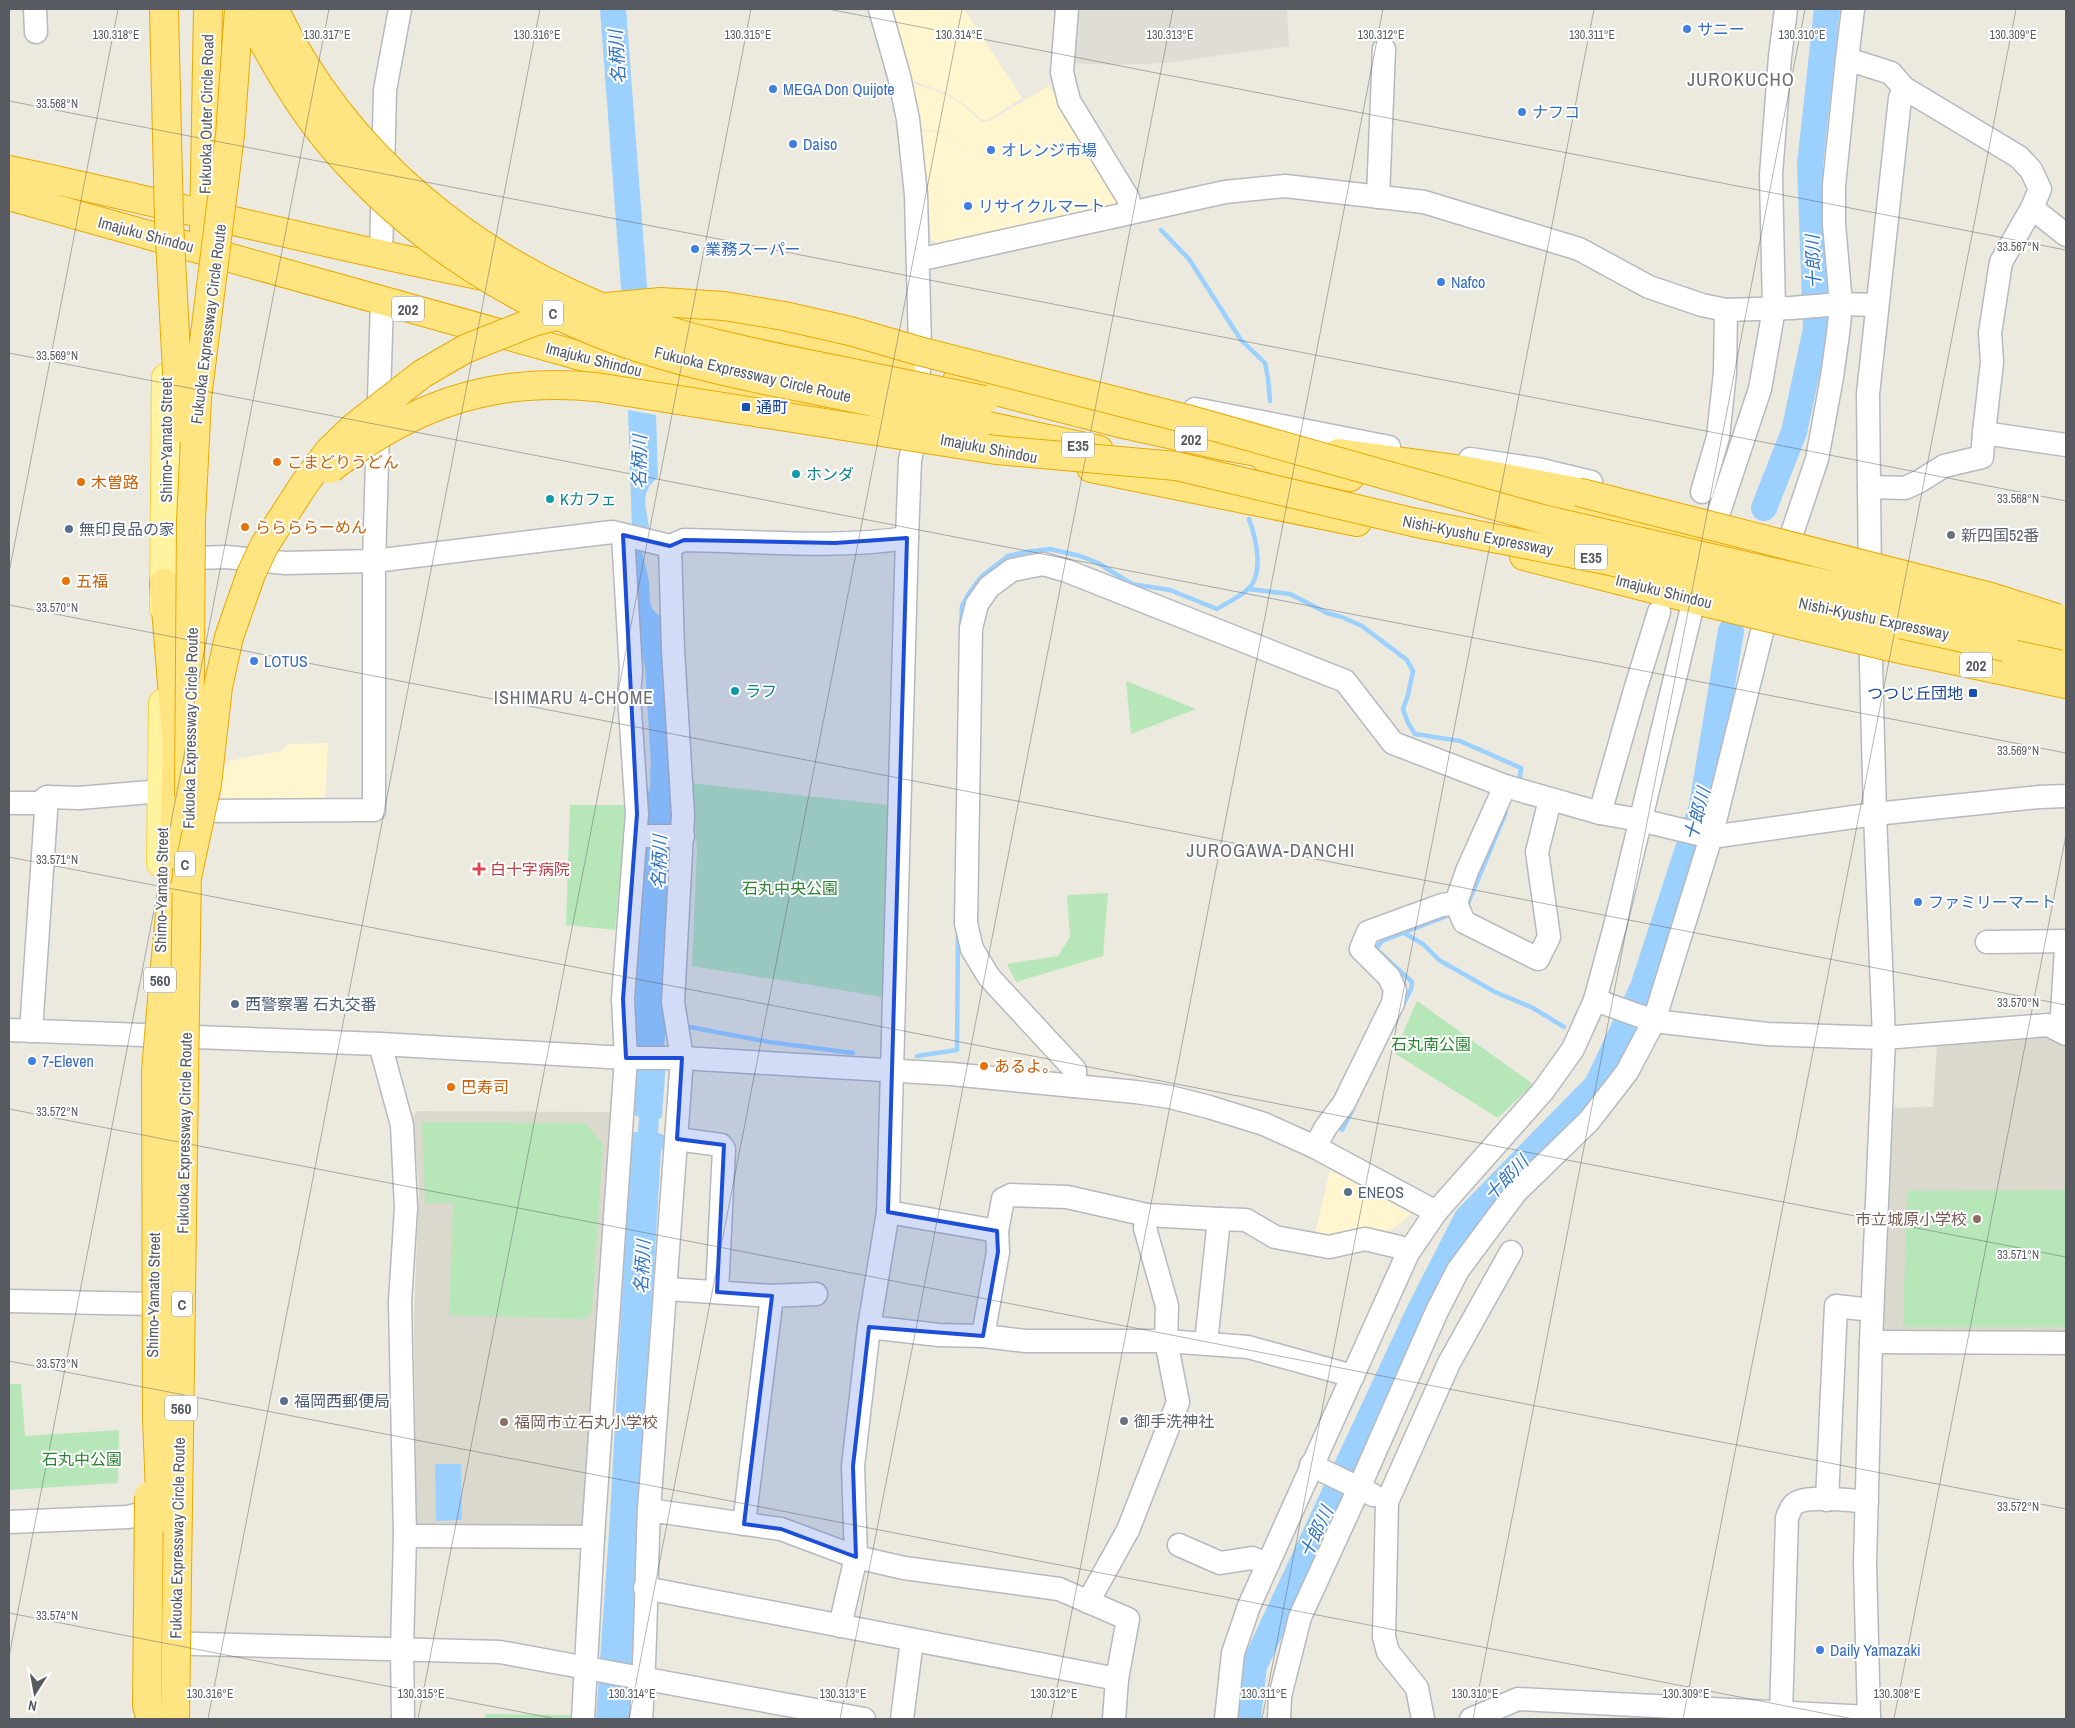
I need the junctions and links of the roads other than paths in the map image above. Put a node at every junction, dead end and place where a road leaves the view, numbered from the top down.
1 (35, 9) edge
2 (165, 9) edge
3 (208, 9) edge
4 (239, 9) edge
5 (246, 9) edge
6 (274, 9) edge
7 (400, 9) edge
8 (880, 9) edge
9 (1067, 9) edge
10 (1786, 9) edge
11 (1852, 9) edge
12 (36, 32) dead end
13 (1384, 49) dead end
14 (1846, 59) junction
15 (1904, 88) junction
16 (9, 170) edge
17 (9, 196) edge
18 (1378, 197) junction
19 (163, 205) junction
20 (2032, 208) junction
21 (1131, 212) junction
22 (204, 213) junction
23 (2066, 235) edge
24 (164, 241) junction
25 (204, 250) junction
26 (382, 256) junction
27 (918, 260) junction
28 (382, 302) junction
29 (1841, 304) junction
30 (1877, 305) junction
31 (1782, 308) junction
32 (1726, 310) junction
33 (918, 374) junction
34 (958, 382) junction
35 (981, 412) junction
36 (1119, 423) junction
37 (916, 433) junction
38 (1984, 433) junction
39 (2066, 445) edge
40 (1176, 466) junction
41 (1869, 487) junction
42 (1702, 492) dead end
43 (1542, 519) junction
44 (623, 535) junction
45 (907, 538) junction
46 (1716, 543) junction
47 (670, 546) junction
48 (193, 558) junction
49 (374, 561) junction
50 (164, 583) junction
51 (1703, 602) junction
52 (1659, 612) dead end
53 (2066, 623) edge
54 (2066, 636) edge
55 (2066, 662) edge
56 (2066, 684) edge
57 (184, 755) junction
58 (1505, 786) junction
59 (162, 791) junction
60 (2066, 796) edge
61 (46, 797) junction
62 (1550, 800) junction
63 (9, 804) edge
64 (189, 811) junction
65 (1600, 813) junction
66 (1875, 814) junction
67 (1640, 820) junction
68 (635, 836) junction
69 (683, 836) junction
70 (1709, 837) junction
71 (185, 887) junction
72 (1456, 903) junction
73 (2066, 941) edge
74 (1987, 942) dead end
75 (2066, 948) edge
76 (1595, 1000) junction
77 (1654, 1020) junction
78 (9, 1030) edge
79 (31, 1031) junction
80 (2064, 1033) edge
81 (159, 1036) junction
82 (187, 1038) junction
83 (1884, 1038) junction
84 (380, 1044) junction
85 (626, 1058) junction
86 (682, 1058) junction
87 (891, 1071) junction
88 (1075, 1086) junction
89 (186, 1098) junction
90 (677, 1139) junction
91 (1315, 1147) junction
92 (888, 1212) junction
93 (1436, 1212) junction
94 (1147, 1215) junction
95 (1218, 1219) junction
96 (997, 1231) junction
97 (1511, 1252) dead end
98 (1408, 1253) junction
99 (667, 1289) junction
100 (717, 1292) junction
101 (816, 1294) dead end
102 (772, 1296) junction
103 (9, 1301) edge
104 (152, 1304) junction
105 (1872, 1310) junction
106 (869, 1327) junction
107 (983, 1336) junction
108 (1166, 1341) junction
109 (1871, 1342) junction
110 (1206, 1343) junction
111 (2066, 1343) edge
112 (1353, 1376) junction
113 (1311, 1465) junction
114 (1360, 1488) junction
115 (1827, 1500) junction
116 (1387, 1502) junction
117 (1867, 1502) junction
118 (649, 1510) junction
119 (148, 1512) junction
120 (9, 1522) edge
121 (744, 1524) junction
122 (406, 1536) junction
123 (593, 1537) junction
124 (1179, 1545) dead end
125 (856, 1557) junction
126 (1268, 1564) junction
127 (645, 1588) junction
128 (1088, 1602) junction
129 (840, 1626) junction
130 (912, 1640) junction
131 (163, 1643) junction
132 (402, 1649) junction
133 (587, 1668) junction
134 (644, 1678) junction
135 (1117, 1679) junction
136 (1781, 1713) junction
137 (831, 1716) edge
138 (1869, 1718) edge
139 (146, 1719) edge
140 (151, 1719) edge
141 (163, 1719) edge
142 (174, 1719) edge
143 (403, 1719) edge
144 (583, 1719) edge
145 (640, 1719) edge
146 (864, 1719) edge
147 (902, 1719) edge
148 (1114, 1719) edge
149 (1226, 1719) edge
150 (1279, 1719) edge
151 (1423, 1719) edge
152 (1471, 1719) edge

1 - 12 street
2 - 19 highway
2 - 71 highway, Fukuoka Expressway Circle Route / C, bridge
3 - 22 highway, Fukuoka Outer Circle Road
4 - 57 highway, Fukuoka Expressway Circle Route / C, bridge
5 - 35 highway, Fukuoka Expressway Circle Route / C, bridge
6 - 35 highway, bridge
7 - 26 street
8 - 27 street
9 - 21 street
10 - 31 street
11 - 14 street
13 - 18 street
14 - 15 street
14 - 29 street
15 - 20 street
15 - 30 street
16 - 19 highway, Imajuku Shindou / 202
17 - 24 highway, Imajuku Shindou / 202
18 - 21 street
18 - 32 street
19 - 22 highway, Imajuku Shindou / 202
19 - 24 highway
20 - 23 street
20 - 38 street
21 - 27 street
22 - 25 highway, Fukuoka Outer Circle Road
22 - 26 highway, Imajuku Shindou / 202
24 - 25 highway, Imajuku Shindou / 202
24 - 50 main road, Shimo-Yamato Street / 560
25 - 28 highway, Imajuku Shindou / 202
25 - 48 main road, Shimo-Yamato Street / 560
26 - 33 highway, Imajuku Shindou / 202, bridge
27 - 33 street
28 - 37 highway, Imajuku Shindou / 202
28 - 49 street
29 - 30 street
29 - 31 street
29 - 70 street
30 - 41 street
31 - 32 street
31 - 46 street
32 - 42 street
33 - 34 highway, Imajuku Shindou / 202
33 - 37 street
34 - 36 highway, Imajuku Shindou / 202
34 - 46 street
35 - 40 highway, Nishi-Kyushu Expressway / E35, bridge
35 - 43 highway, Nishi-Kyushu Expressway / E35, bridge
36 - 46 highway, Imajuku Shindou / 202
36 - 53 highway, bridge
37 - 45 street
37 - 51 highway, Imajuku Shindou / 202
38 - 39 street
38 - 41 street
40 - 55 highway, Nishi-Kyushu Expressway / E35, bridge
40 - 57 highway, bridge
41 - 66 street
43 - 54 highway, Nishi-Kyushu Expressway / E35, bridge
43 - 71 highway, bridge
44 - 47 street
44 - 49 street
44 - 68 street
45 - 47 street
45 - 87 street
46 - 51 street
46 - 53 highway, Imajuku Shindou / 202
47 - 69 street
48 - 49 street
48 - 64 main road, Shimo-Yamato Street / 560
49 - 64 street
50 - 57 highway
50 - 59 main road, Shimo-Yamato Street / 560
51 - 56 highway, Imajuku Shindou / 202, bridge
51 - 67 street
52 - 65 street
57 - 131 highway, bridge
57 - 142 highway, Fukuoka Expressway Circle Route / C, bridge
58 - 62 street
58 - 72 street
58 - 88 street
59 - 61 street
59 - 81 main road, Shimo-Yamato Street / 560
60 - 66 street
61 - 63 street
61 - 79 street
62 - 65 street
62 - 72 street
64 - 82 main road, Shimo-Yamato Street / 560
65 - 67 street
66 - 70 street
66 - 83 street
67 - 70 street
67 - 76 street
68 - 69 street
68 - 85 street
69 - 86 street
70 - 77 street
71 - 131 highway, Fukuoka Expressway Circle Route / C, bridge
72 - 91 street
73 - 74 street
75 - 80 street
76 - 77 street
76 - 93 street
77 - 83 street
77 - 114 street
78 - 79 street
79 - 81 street
80 - 83 street
81 - 82 street
81 - 104 main road, Shimo-Yamato Street / 560
82 - 84 street
82 - 89 main road, 560
83 - 105 street
84 - 85 street
84 - 122 street
85 - 86 street
85 - 123 street
86 - 87 street
86 - 90 street
87 - 88 street
87 - 92 street
88 - 91 street
89 - 131 main road, Shimo-Yamato Street / 560
89 - 140 highway, bridge
90 - 99 street
90 - 100 street
91 - 93 street
92 - 96 street
92 - 106 street
93 - 98 street
94 - 95 street
94 - 96 street
94 - 108 street
95 - 98 street
95 - 110 street
96 - 107 street
97 - 116 street
98 - 112 street
99 - 100 street
99 - 118 street
100 - 102 street
101 - 102 street
102 - 121 street
103 - 104 street
104 - 119 main road, Shimo-Yamato Street / 560
105 - 109 street
105 - 115 street
106 - 107 street
106 - 125 street
107 - 108 street
108 - 110 street
108 - 128 street
109 - 111 street
109 - 117 street
110 - 112 street
112 - 113 street
113 - 114 street
113 - 126 street
114 - 116 street
114 - 150 street
115 - 117 street
115 - 136 street
116 - 151 street
117 - 138 street
118 - 121 street
118 - 127 street
119 - 120 street
119 - 131 main road, Shimo-Yamato Street / 560
121 - 125 street
122 - 123 street
122 - 132 street
123 - 133 street
124 - 126 street
125 - 128 street
125 - 129 street
126 - 149 street
127 - 129 street
127 - 134 street
128 - 135 street
129 - 130 street
130 - 135 street
130 - 147 street
131 - 132 street
131 - 139 main road, Shimo-Yamato Street / 560
131 - 141 highway, Fukuoka Expressway Circle Route / C
131 - 142 main road, Shimo-Yamato Street / 560
132 - 133 street
132 - 143 street
133 - 134 street
133 - 144 street
134 - 137 street
134 - 145 street
135 - 148 street
136 - 138 street
136 - 152 street
137 - 146 street

